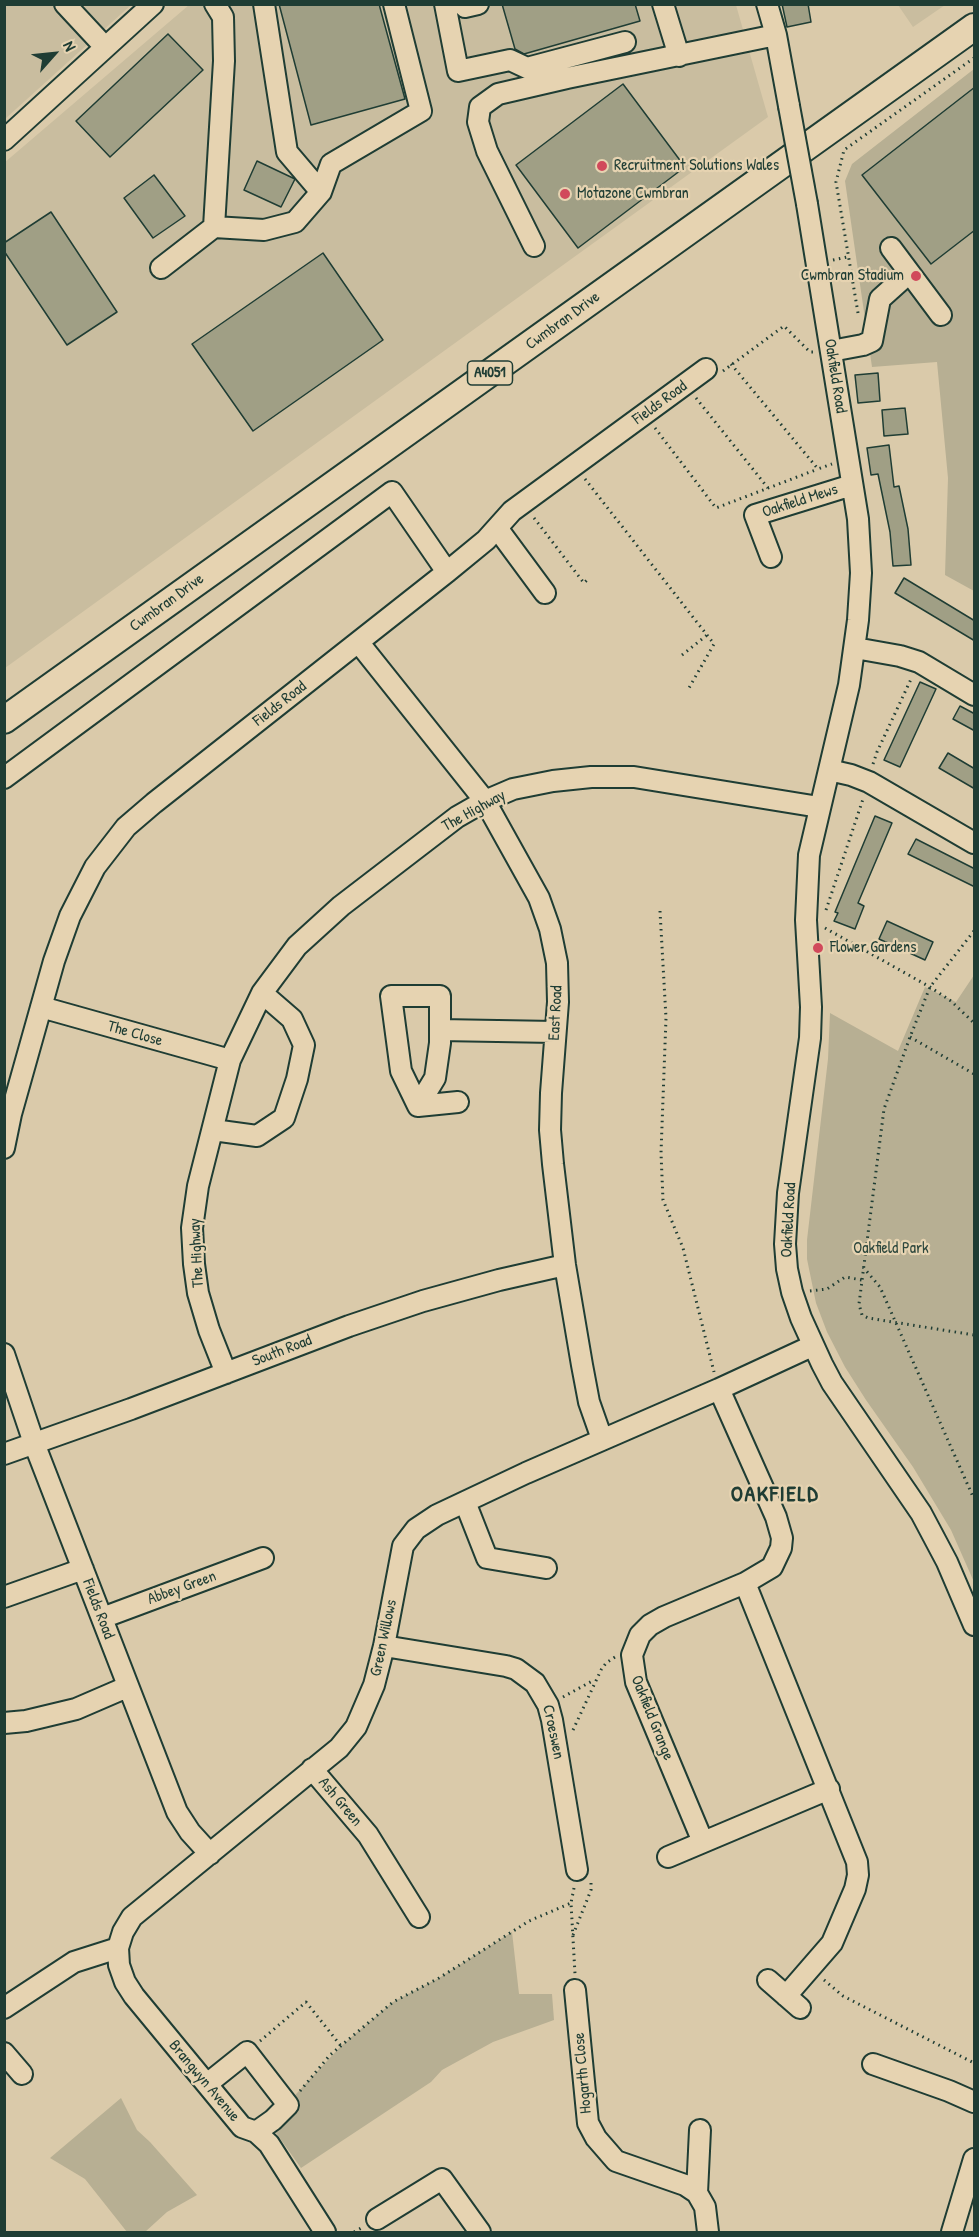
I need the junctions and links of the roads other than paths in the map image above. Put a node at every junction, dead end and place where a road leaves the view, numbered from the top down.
1 (65, 4) edge
2 (153, 4) edge
3 (215, 4) edge
4 (264, 4) edge
5 (394, 4) edge
6 (445, 4) edge
7 (464, 4) edge
8 (478, 4) edge
9 (663, 4) edge
10 (767, 4) edge
11 (975, 27) edge
12 (776, 35) junction
13 (625, 42) dead end
14 (105, 47) junction
15 (679, 56) junction
16 (4, 140) edge
17 (321, 192) junction
18 (214, 227) junction
19 (534, 246) dead end
20 (891, 249) dead end
21 (160, 268) dead end
22 (909, 273) junction
23 (941, 315) dead end
24 (831, 351) junction
25 (706, 369) road end
26 (852, 485) junction
27 (497, 528) junction
28 (771, 557) dead end
29 (447, 572) junction
30 (545, 593) dead end
31 (359, 643) junction
32 (855, 648) junction
33 (975, 695) edge
34 (4, 720) edge
35 (829, 771) junction
36 (4, 778) edge
37 (485, 801) junction
38 (819, 807) junction
39 (975, 843) edge
40 (262, 993) junction
41 (41, 1007) junction
42 (440, 1030) junction
43 (555, 1032) junction
44 (230, 1060) junction
45 (458, 1102) dead end
46 (417, 1106) junction
47 (213, 1130) junction
48 (4, 1148) edge
49 (565, 1265) junction
50 (812, 1346) junction
51 (4, 1354) edge
52 (226, 1373) junction
53 (719, 1389) junction
54 (602, 1439) junction
55 (34, 1443) junction
56 (4, 1454) edge
57 (465, 1502) junction
58 (263, 1558) dead end
59 (546, 1568) dead end
60 (83, 1569) junction
61 (745, 1583) junction
62 (4, 1598) edge
63 (102, 1618) junction
64 (975, 1625) edge
65 (384, 1646) junction
66 (127, 1687) junction
67 (4, 1723) edge
68 (312, 1769) junction
69 (829, 1789) junction
70 (703, 1842) junction
71 (210, 1854) junction
72 (668, 1857) dead end
73 (584, 1874) road end
74 (419, 1917) dead end
75 (118, 1948) junction
76 (768, 1980) dead end
77 (575, 1990) road end
78 (4, 2008) edge
79 (4, 2052) edge
80 (873, 2064) dead end
81 (22, 2074) dead end
82 (207, 2084) junction
83 (975, 2102) edge
84 (700, 2130) dead end
85 (256, 2132) junction
86 (975, 2159) edge
87 (697, 2193) junction
88 (378, 2219) dead end
89 (325, 2232) edge
90 (480, 2232) edge
91 (708, 2232) edge
92 (952, 2232) edge

1 - 14 street
2 - 14 street
3 - 18 street
4 - 17 street
5 - 17 street
6 - 13 street
7 - 8 street
9 - 15 street
10 - 12 street, Oakfield Road
11 - 34 main road, Cwmbran Drive / A4051
12 - 15 street
12 - 24 street, Oakfield Road, bridge
14 - 16 street
15 - 19 street
17 - 18 street
18 - 21 street
20 - 22 street
22 - 23 street
22 - 24 street
24 - 26 street, Oakfield Road
25 - 27 street, Fields Road
26 - 28 street, Oakfield Mews
26 - 32 street, Oakfield Road
27 - 29 street, Fields Road
27 - 30 street
29 - 31 street, Fields Road
29 - 36 street
31 - 37 street, East Road
31 - 41 street, Fields Road
32 - 33 street
32 - 35 street, Oakfield Road
35 - 38 street, Oakfield Road
35 - 39 street
37 - 38 street, The Highway
37 - 40 street, The Highway
37 - 43 street, East Road
38 - 50 street, Oakfield Road
40 - 44 street, The Highway
40 - 47 street
41 - 44 street, The Close
41 - 48 street, Fields Road
42 - 43 street
42 - 46 street
42 - 46 street
43 - 49 street, East Road
44 - 47 street, The Highway
45 - 46 street
47 - 52 street, The Highway
49 - 52 street, South Road
49 - 54 street, East Road
50 - 53 street, Green Willows
50 - 64 street, Oakfield Road
51 - 55 street, Fields Road
52 - 55 street, South Road
53 - 54 street, Green Willows
53 - 61 street, Oakfield Grange
54 - 57 street, Green Willows
55 - 56 street, South Road
55 - 60 street, Fields Road
57 - 59 street
57 - 65 street, Green Willows
58 - 63 street, Abbey Green
60 - 62 street
60 - 63 street, Fields Road
61 - 69 street
61 - 70 street, Oakfield Grange
63 - 66 street, Fields Road
65 - 68 street, Green Willows
65 - 73 street, Croeswen
66 - 67 street
66 - 71 street, Fields Road
68 - 71 street, Green Willows
68 - 74 street, Ash Green
69 - 70 street
69 - 76 street
70 - 72 street
71 - 75 street, Green Willows
75 - 78 street
75 - 82 street, Brangwyn Avenue
77 - 87 street, Hogarth Close
79 - 81 street
80 - 83 street
82 - 85 street, Brangwyn Avenue
82 - 85 street
84 - 87 street
85 - 89 street, Brangwyn Avenue
86 - 92 street
87 - 91 street
88 - 90 street

